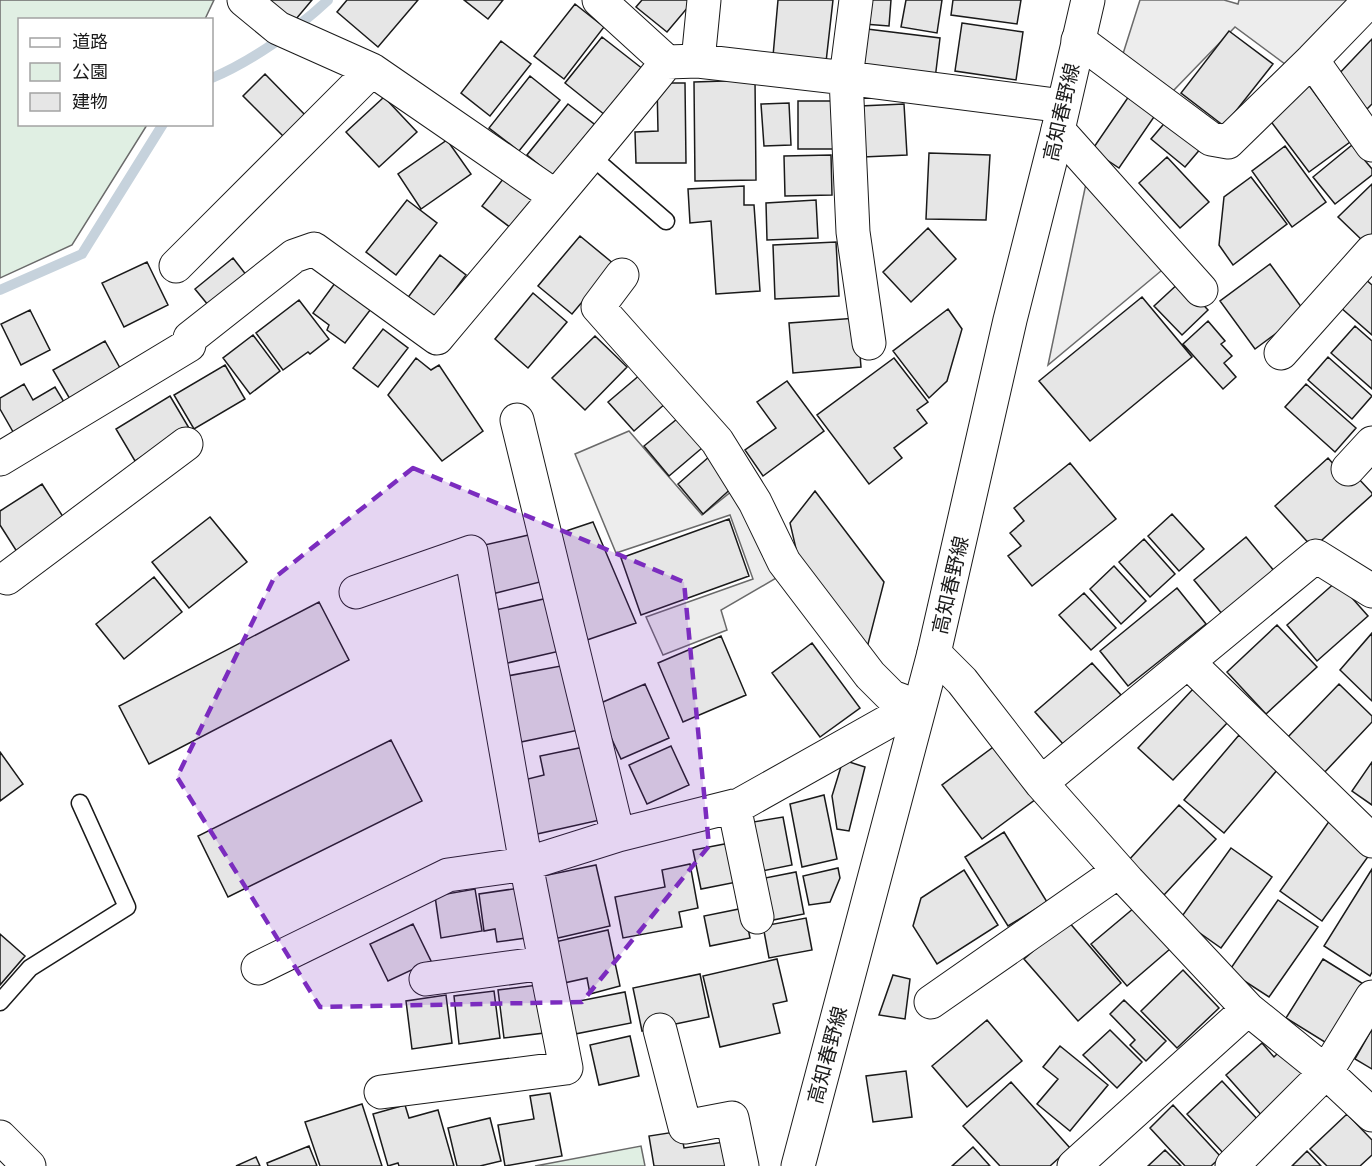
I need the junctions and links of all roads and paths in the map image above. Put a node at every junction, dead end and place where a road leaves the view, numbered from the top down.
1 (244, 0) edge
2 (599, 0) edge
3 (704, 0) edge
4 (856, 0) edge
5 (1088, 0) edge
6 (1370, 0) edge
7 (1078, 40) junction
8 (1312, 60) junction
9 (682, 62) junction
10 (372, 70) junction
11 (846, 78) junction
12 (1060, 118) junction
13 (1372, 145) edge
14 (591, 156) junction
15 (555, 196) junction
16 (666, 221) dead end
17 (1372, 250) edge
18 (176, 266) dead end
19 (622, 275) dead end
20 (1201, 290) dead end
21 (870, 343) dead end
22 (1281, 353) dead end
23 (517, 420) dead end
24 (1372, 443) edge
25 (186, 444) dead end
26 (0, 459) edge
27 (1348, 469) dead end
28 (2, 576) edge
29 (1372, 591) edge
30 (356, 592) dead end
31 (934, 653) junction
32 (1188, 662) junction
33 (919, 707) junction
34 (1041, 783) junction
35 (80, 803) dead end
36 (734, 806) junction
37 (618, 835) junction
38 (1372, 842) edge
39 (526, 864) junction
40 (1119, 871) junction
41 (758, 917) dead end
42 (545, 963) junction
43 (258, 968) dead end
44 (426, 979) dead end
45 (1372, 997) edge
46 (0, 1002) edge
47 (931, 1002) dead end
48 (1248, 1009) junction
49 (660, 1030) dead end
50 (1326, 1072) junction
51 (381, 1092) dead end
52 (1372, 1114) edge
53 (0, 1137) edge
54 (29, 1166) edge
55 (742, 1166) edge
56 (798, 1166) edge
57 (1074, 1166) edge
58 (1232, 1166) edge

1 - 10 street
2 - 9 street
3 - 9 street
4 - 11 street
5 - 7 street, 高知春野線
6 - 8 street
7 - 8 street
7 - 12 street, 高知春野線
8 - 13 street
9 - 11 street
9 - 14 street
10 - 15 street
10 - 18 street
11 - 12 street
11 - 21 street
12 - 20 street
12 - 31 street, 高知春野線
14 - 15 street
14 - 16 lane
15 - 26 street
17 - 22 street
19 - 33 street
23 - 37 street
24 - 27 street
25 - 28 street
29 - 32 street
30 - 39 street
31 - 33 street, 高知春野線
31 - 34 street
32 - 34 street
32 - 38 street
33 - 36 street
33 - 56 street, 高知春野線
34 - 40 street
35 - 46 lane
36 - 37 street
36 - 41 street
37 - 39 street
39 - 42 street
39 - 43 street
40 - 47 street
40 - 48 street
42 - 44 street
42 - 51 street
45 - 50 street
48 - 50 street
48 - 57 street
49 - 55 street
50 - 52 street
50 - 58 street
53 - 54 street

